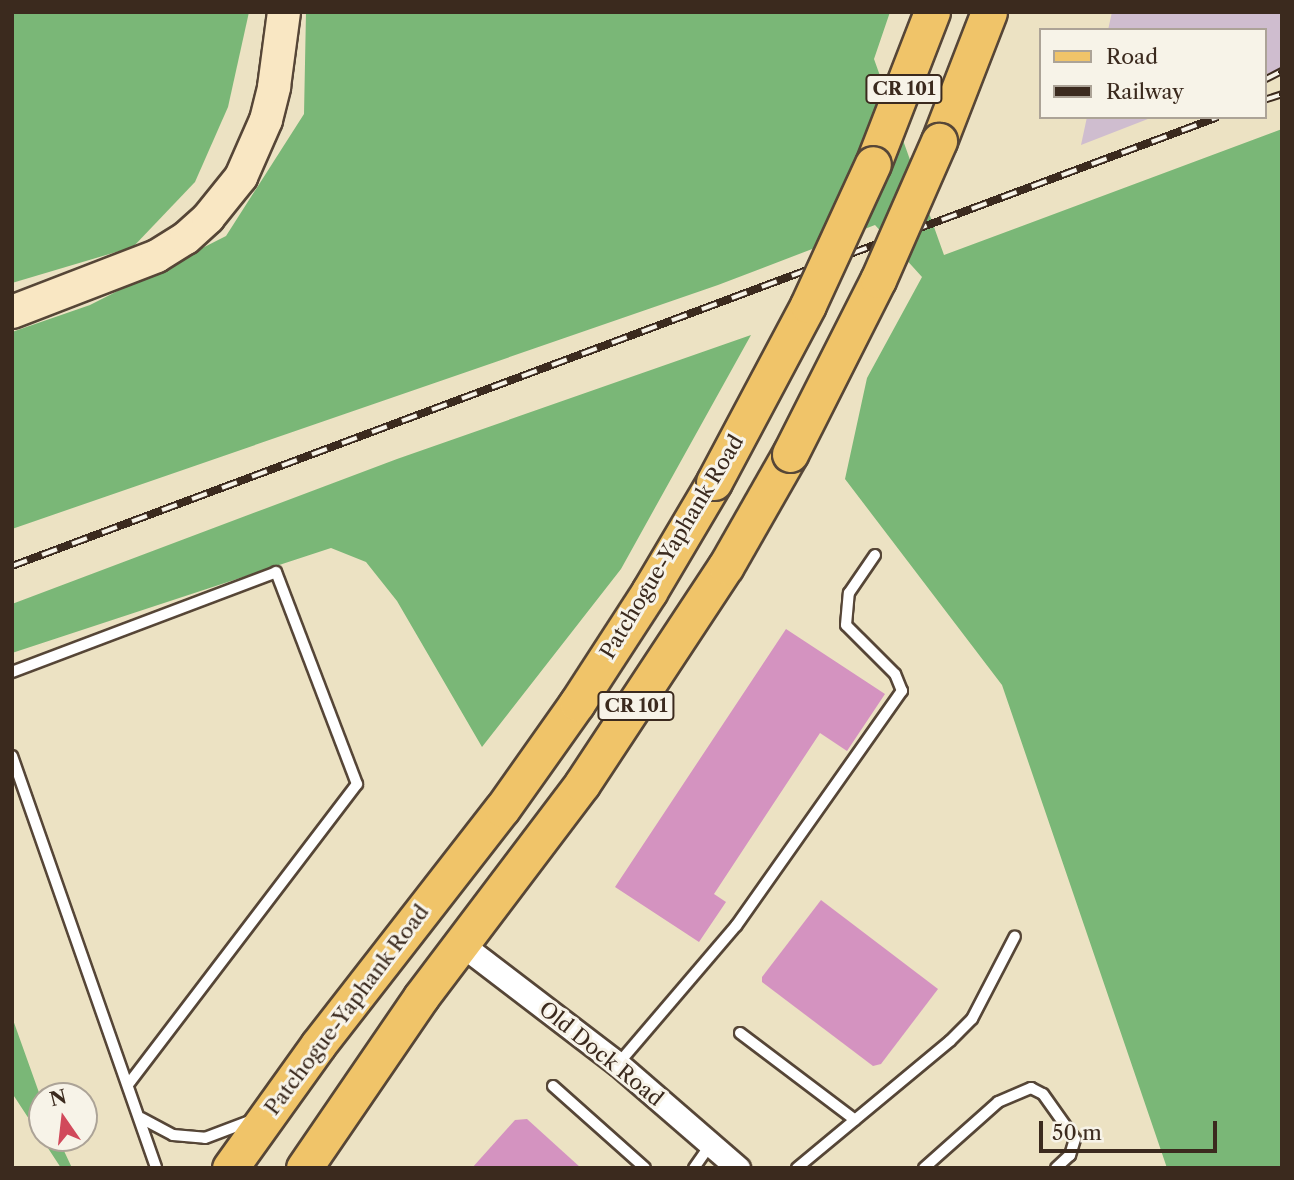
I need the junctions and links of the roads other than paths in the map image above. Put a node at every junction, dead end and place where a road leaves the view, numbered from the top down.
1 (284, 12) edge
2 (932, 12) edge
3 (989, 12) edge
4 (12, 312) edge
5 (874, 555) dead end
6 (12, 672) edge
7 (12, 756) edge
8 (1015, 936) dead end
9 (461, 943) junction
10 (740, 1033) dead end
11 (618, 1065) junction
12 (128, 1085) junction
13 (553, 1086) dead end
14 (267, 1115) junction
15 (141, 1118) junction
16 (855, 1119) junction
17 (711, 1144) junction
18 (156, 1168) edge
19 (230, 1168) edge
20 (303, 1168) edge
21 (645, 1168) edge
22 (694, 1168) edge
23 (738, 1168) edge
24 (797, 1168) edge
25 (925, 1168) edge
26 (1056, 1168) edge

1 - 4 street
2 - 14 main road, Patchogue-Yaphank Road / CR 101, bridge
3 - 9 main road, CR 101, bridge
5 - 11 lane
6 - 12 lane
7 - 12 lane
8 - 16 lane
9 - 11 street, Old Dock Road
9 - 20 main road, CR 101
10 - 16 lane
11 - 17 street, Old Dock Road
12 - 15 lane
13 - 21 lane
14 - 15 lane
14 - 19 main road, Patchogue-Yaphank Road / CR 101
15 - 18 lane
16 - 24 lane
17 - 22 lane
17 - 23 street, Old Dock Road
25 - 26 lane

